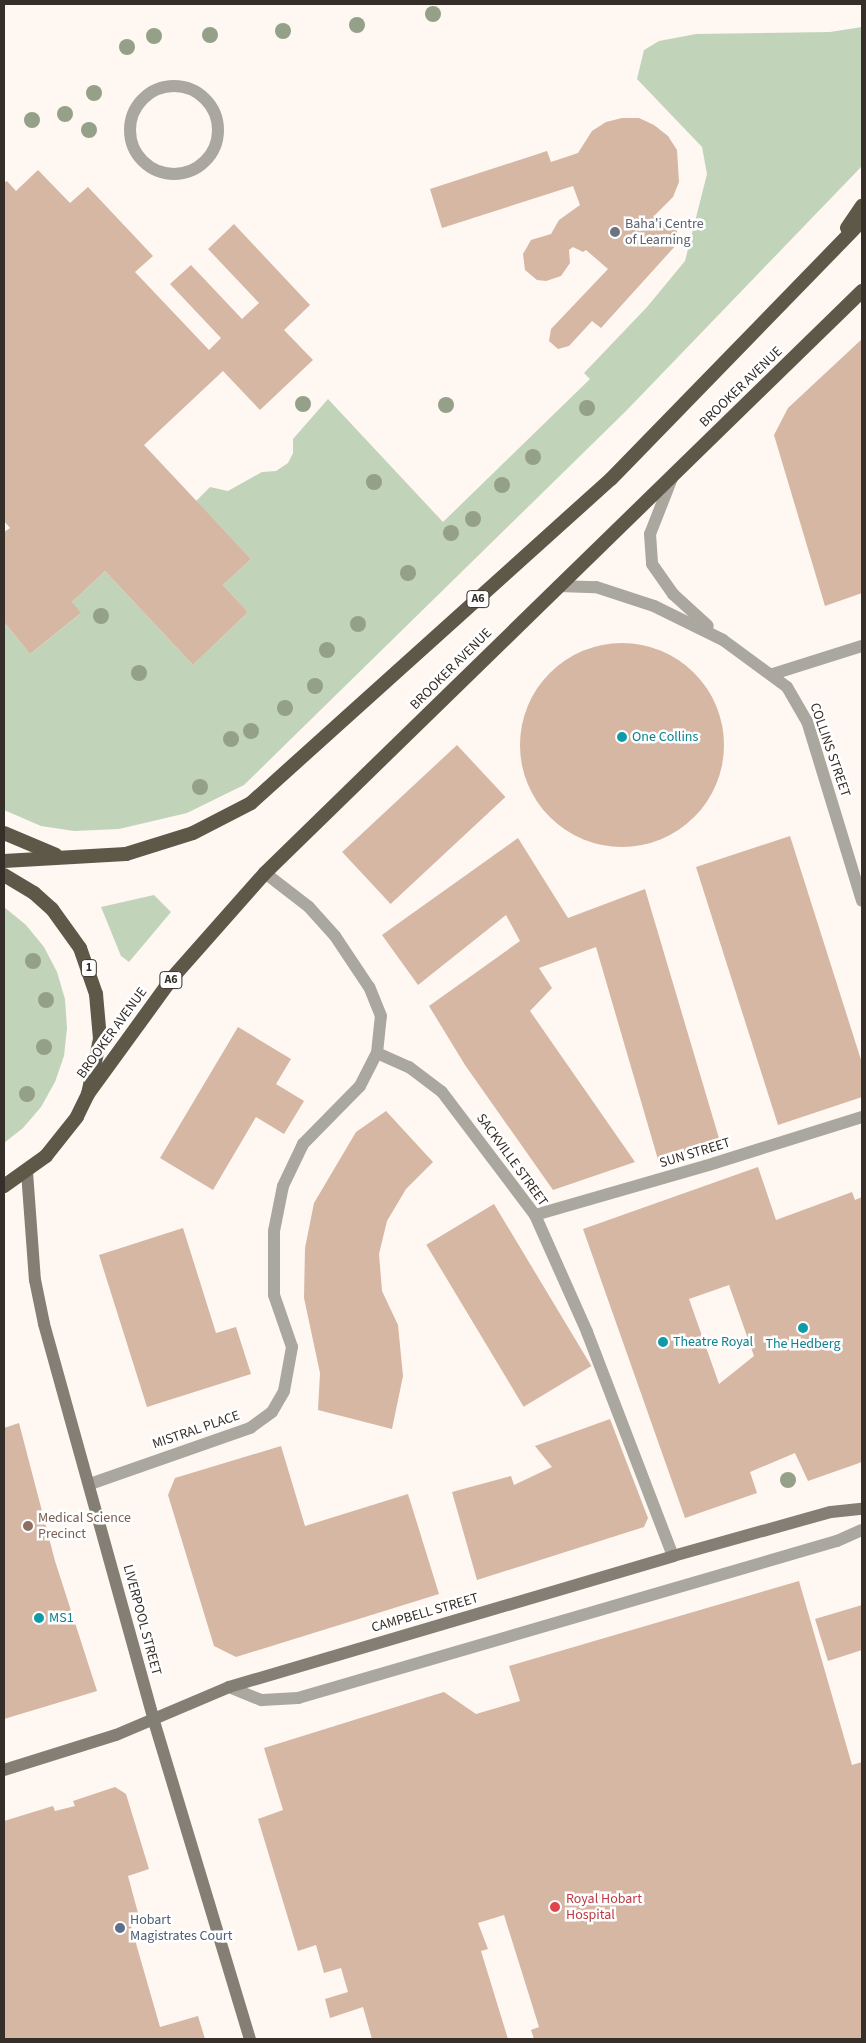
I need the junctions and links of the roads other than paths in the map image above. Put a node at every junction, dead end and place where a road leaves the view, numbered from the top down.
1 (211, 154) joint
2 (862, 206) edge
3 (862, 222) edge
4 (829, 256) junction
5 (862, 290) edge
6 (673, 476) junction
7 (558, 586) junction
8 (723, 640) junction
9 (862, 646) edge
10 (773, 674) junction
11 (4, 833) edge
12 (76, 858) junction
13 (4, 861) edge
14 (265, 873) junction
15 (4, 875) edge
16 (862, 901) edge
17 (377, 1053) junction
18 (88, 1094) junction
19 (862, 1117) edge
20 (27, 1172) junction
21 (4, 1186) edge
22 (535, 1215) junction
23 (90, 1484) junction
24 (862, 1509) edge
25 (862, 1530) edge
26 (673, 1556) junction
27 (229, 1687) junction
28 (153, 1718) junction
29 (4, 1770) edge
30 (250, 2039) edge

1 - 1 street
2 - 4 highway, A6
3 - 4 highway, BROOKER AVENUE / A6
4 - 12 highway, BROOKER AVENUE / A6
5 - 6 highway, BROOKER AVENUE / A6
6 - 7 highway, BROOKER AVENUE / A6
6 - 8 street, COLLINS STREET
7 - 8 street, COLLINS STREET
7 - 14 highway, BROOKER AVENUE / A6
8 - 10 street, COLLINS STREET
9 - 10 street
10 - 16 street, COLLINS STREET
11 - 12 highway
12 - 13 highway, BROOKER AVENUE / A6
14 - 17 street
14 - 18 highway, BROOKER AVENUE / A6
15 - 18 highway, 1
17 - 22 street, SACKVILLE STREET
17 - 23 street, MISTRAL PLACE
18 - 20 highway, 1
19 - 22 street, SUN STREET
20 - 21 highway, 1
20 - 23 main road, LIVERPOOL STREET
22 - 26 street, SACKVILLE STREET
23 - 28 main road, LIVERPOOL STREET
24 - 26 main road, CAMPBELL STREET
25 - 27 street
26 - 27 main road, CAMPBELL STREET
27 - 28 main road, CAMPBELL STREET
28 - 29 main road, CAMPBELL STREET
28 - 30 main road, LIVERPOOL STREET

